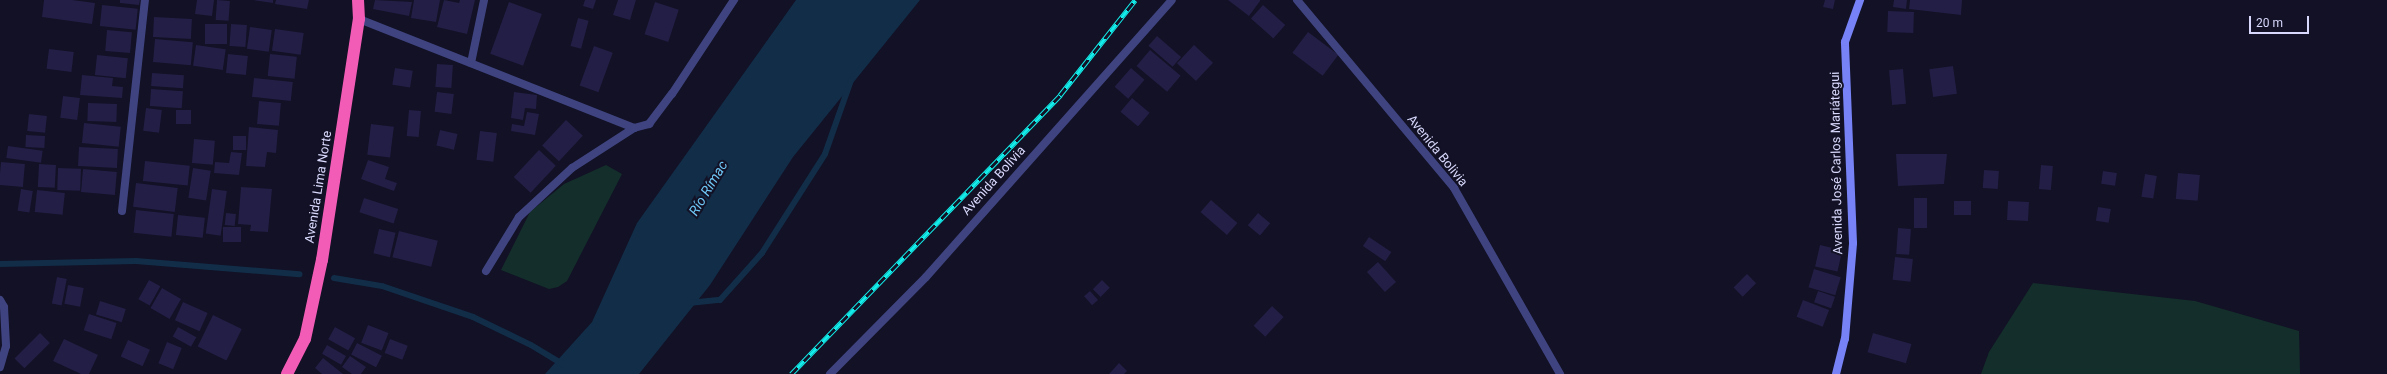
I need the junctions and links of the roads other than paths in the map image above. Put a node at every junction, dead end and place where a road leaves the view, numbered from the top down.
1 (145, 0) edge
2 (358, 0) edge
3 (484, 0) edge
4 (734, 0) edge
5 (1172, 0) edge
6 (1297, 0) edge
7 (1860, 0) edge
8 (359, 19) junction
9 (471, 63) junction
10 (634, 128) junction
11 (122, 211) dead end
12 (486, 271) dead end
13 (0, 300) edge
14 (0, 367) edge
15 (287, 374) edge
16 (830, 374) edge
17 (1560, 374) edge
18 (1836, 374) edge

1 - 11 street
2 - 8 highway, Avenida Lima Norte
3 - 9 street
4 - 10 street
5 - 16 street, Avenida Bolivia
6 - 17 street, Avenida Bolivia
7 - 18 street, Avenida José Carlos Mariátegui
8 - 9 street
8 - 15 highway, Avenida Lima Norte
9 - 10 street
10 - 12 street
13 - 14 street

